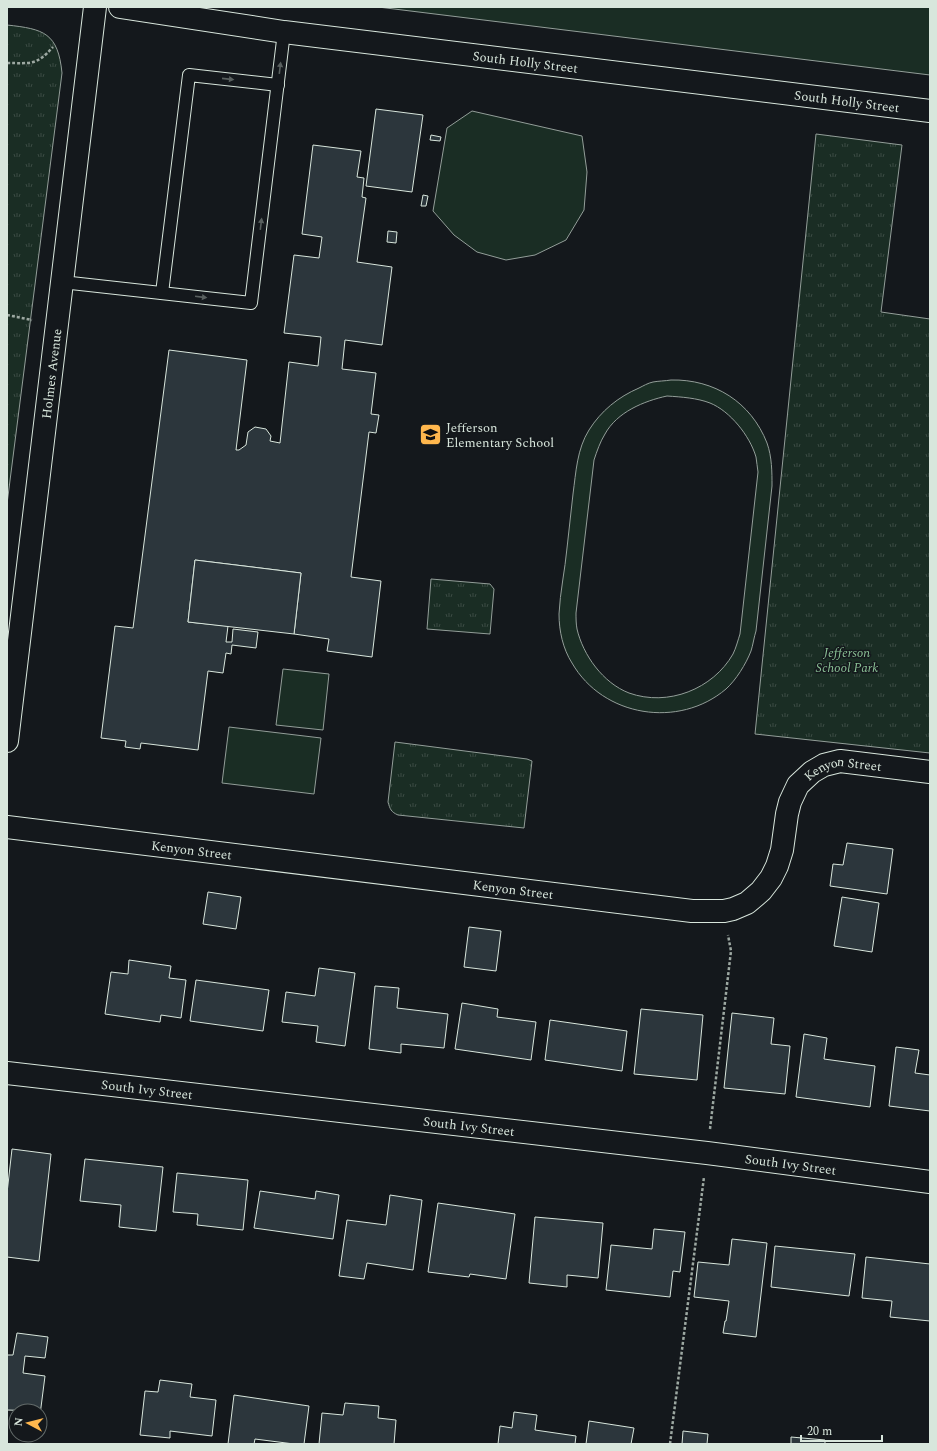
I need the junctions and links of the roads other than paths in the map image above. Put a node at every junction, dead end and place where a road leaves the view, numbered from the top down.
1 (95, 7) edge
2 (120, 7) edge
3 (284, 32) junction
4 (278, 84) junction
5 (930, 111) edge
6 (62, 282) junction
7 (162, 293) junction
8 (7, 741) edge
9 (930, 772) edge
10 (7, 827) edge
11 (7, 1073) edge
12 (930, 1182) edge

1 - 6 street, Holmes Avenue
2 - 3 street, South Holly Street
4 -> 3 lane
3 - 5 street, South Holly Street
7 -> 4 lane
7 -> 4 lane
6 - 7 lane
6 - 8 street, Holmes Avenue
9 - 10 street, Kenyon Street
11 - 12 street, South Ivy Street

